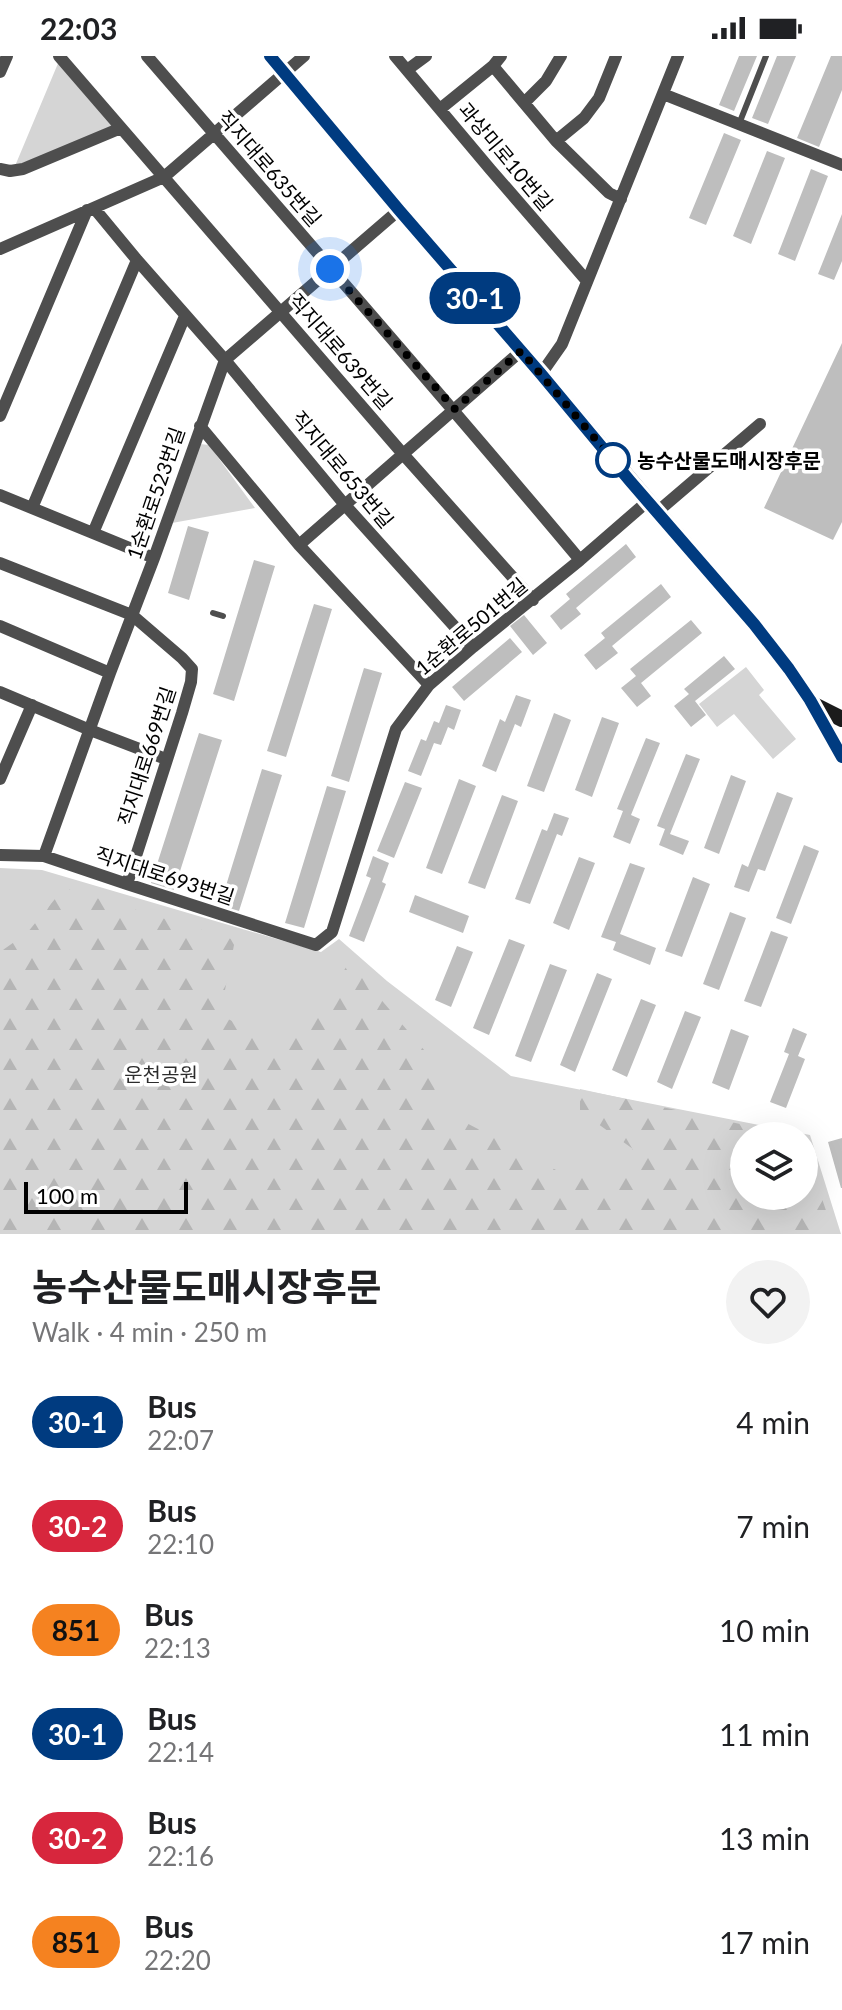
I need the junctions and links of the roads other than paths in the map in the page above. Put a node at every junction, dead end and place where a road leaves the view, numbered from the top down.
1 (7, 56) edge
2 (59, 56) edge
3 (147, 56) edge
4 (270, 56) edge
5 (304, 56) edge
6 (395, 56) edge
7 (426, 56) edge
8 (561, 56) edge
9 (616, 56) edge
10 (678, 56) edge
11 (766, 56) edge
12 (497, 61) edge
13 (407, 70) junction
14 (0, 72) edge
15 (284, 72) junction
16 (663, 94) junction
17 (524, 103) junction
18 (440, 109) junction
19 (739, 124) junction
20 (121, 128) junction
21 (214, 134) junction
22 (556, 141) junction
23 (842, 165) edge
24 (0, 169) edge
25 (164, 177) junction
26 (621, 199) junction
27 (90, 209) junction
28 (399, 210) junction
29 (0, 249) edge
30 (137, 260) junction
31 (330, 269) junction
32 (587, 281) junction
33 (280, 311) junction
34 (185, 316) junction
35 (521, 351) junction
36 (225, 360) junction
37 (541, 374) junction
38 (455, 409) junction
39 (0, 416) edge
40 (760, 424) dead end
41 (200, 426) junction
42 (403, 454) junction
43 (1, 497) edge
44 (345, 505) junction
45 (652, 506) junction
46 (32, 508) junction
47 (93, 533) junction
48 (299, 545) junction
49 (154, 558) junction
50 (580, 560) junction
51 (0, 563) edge
52 (533, 600) junction
53 (213, 613) dead end
54 (132, 615) junction
55 (223, 616) dead end
56 (0, 626) edge
57 (473, 647) junction
58 (110, 673) junction
59 (429, 685) junction
60 (0, 692) edge
61 (812, 704) junction
62 (32, 705) junction
63 (842, 719) edge
64 (90, 730) junction
65 (842, 757) edge
66 (166, 759) junction
67 (2, 776) edge
68 (0, 855) edge
69 (44, 856) junction
70 (127, 884) junction
71 (316, 945) joint

1 - 14 street
2 - 20 street, 직지대로639번길
3 - 21 street, 직지대로635번길
4 - 15 street
5 - 15 street
6 - 13 street, 과상미로10번길
7 - 13 street
8 - 17 street
9 - 22 street
10 - 16 street
11 - 19 lane
12 - 17 street
12 - 18 street
13 - 18 street, 과상미로10번길
15 - 21 street
15 - 28 street
16 - 19 street
16 - 26 street
17 - 22 street
18 - 32 street, 과상미로10번길
19 - 23 street
20 - 24 street
20 - 25 street, 직지대로639번길
21 - 25 street
21 - 31 street, 직지대로635번길
22 - 26 street
25 - 27 street
25 - 33 street, 직지대로639번길
26 - 32 street
27 - 29 street
27 - 30 street, 직지대로653번길
27 - 39 street
28 - 31 street, 1순환로523번길
28 - 35 street
30 - 34 street, 직지대로653번길
30 - 46 street
31 - 33 street, 1순환로523번길
31 - 38 street, 직지대로635번길
32 - 37 street
33 - 36 street, 1순환로523번길
33 - 42 street, 직지대로639번길
34 - 36 street, 직지대로653번길
34 - 47 street
35 - 37 street
35 - 38 street
36 - 41 street, 1순환로523번길
36 - 44 street, 직지대로653번길
37 - 45 street
38 - 42 street
38 - 50 street, 직지대로635번길
40 - 45 street, 1순환로501번길
41 - 48 street
41 - 49 street, 1순환로523번길
42 - 44 street
42 - 52 street, 직지대로639번길
43 - 46 street
44 - 48 street
44 - 57 street, 직지대로653번길
45 - 50 street, 1순환로501번길
45 - 61 street
46 - 47 street
47 - 49 street
48 - 59 street
49 - 54 street, 1순환로523번길
50 - 52 street, 1순환로501번길
51 - 54 street, 직지대로669번길
52 - 57 street, 1순환로501번길
53 - 55 lane
54 - 58 street, 1순환로523번길
54 - 66 street, 직지대로669번길
56 - 58 street
57 - 59 street, 1순환로501번길
58 - 64 street, 1순환로523번길
59 - 71 street, 1순환로501번길
60 - 62 street
61 - 63 main road
61 - 65 street
62 - 64 street
62 - 67 street
64 - 66 street
64 - 69 street, 1순환로523번길
66 - 70 street, 직지대로669번길
68 - 69 street, 직지대로693번길
69 - 70 street, 직지대로693번길
70 - 71 street, 직지대로693번길

